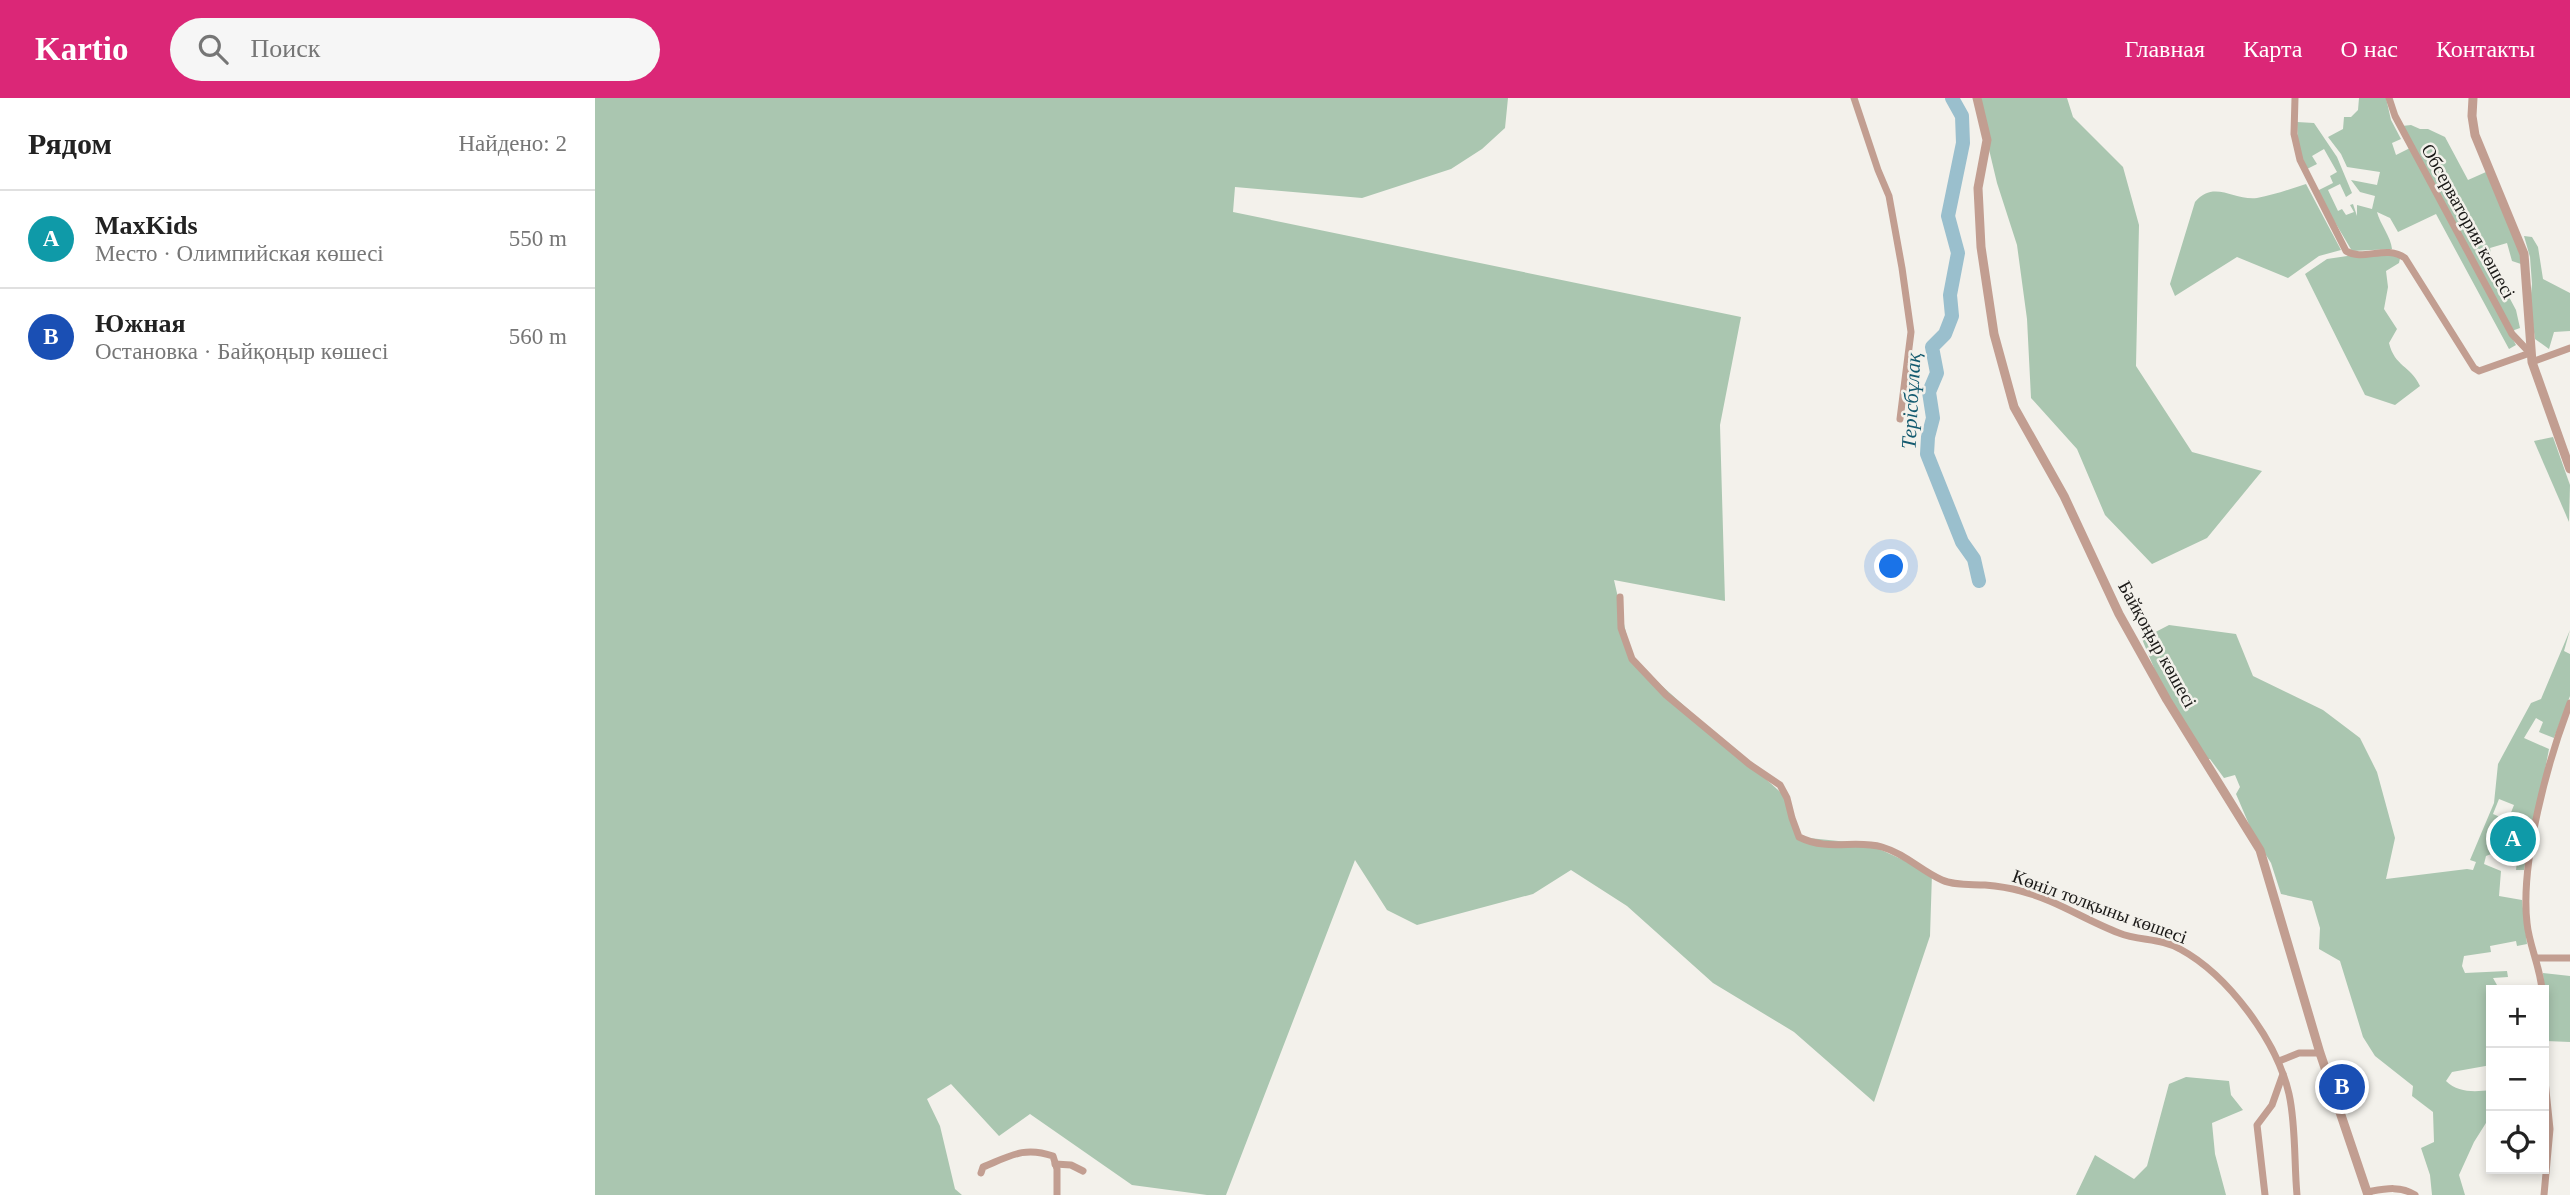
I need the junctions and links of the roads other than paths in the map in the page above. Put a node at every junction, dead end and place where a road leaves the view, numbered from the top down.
1 (1854, 98) edge
2 (1977, 98) edge
3 (2295, 98) edge
4 (2389, 98) edge
5 (2473, 98) edge
6 (2570, 348) edge
7 (2531, 358) junction
8 (1900, 419) dead end
9 (2570, 469) edge
10 (1620, 597) dead end
11 (2570, 703) edge
12 (2537, 958) junction
13 (2570, 958) edge
14 (2541, 985) edge
15 (2321, 1053) junction
16 (2279, 1061) junction
17 (2283, 1074) junction
18 (2548, 1111) edge
19 (1055, 1164) junction
20 (1083, 1171) dead end
21 (981, 1173) dead end
22 (2368, 1194) edge
23 (1057, 1195) edge
24 (2265, 1195) edge
25 (2297, 1195) edge
26 (2415, 1195) edge
27 (2544, 1195) edge

1 - 8 street
2 - 15 street, Байқоңыр көшесі
3 - 7 street
4 - 7 street, Обсерватория көшесі
5 - 7 street
6 - 7 street
7 - 9 street
10 - 16 street, Көніл толқыны көшесі
11 - 12 street
12 - 13 street
12 - 14 street
15 - 16 street
15 - 22 street, Байқоңыр көшесі
16 - 17 street, Көніл толқыны көшесі
17 - 24 street
17 - 25 street, Көніл толқыны көшесі
18 - 27 street
19 - 20 street
19 - 21 street
19 - 23 street
22 - 26 street

